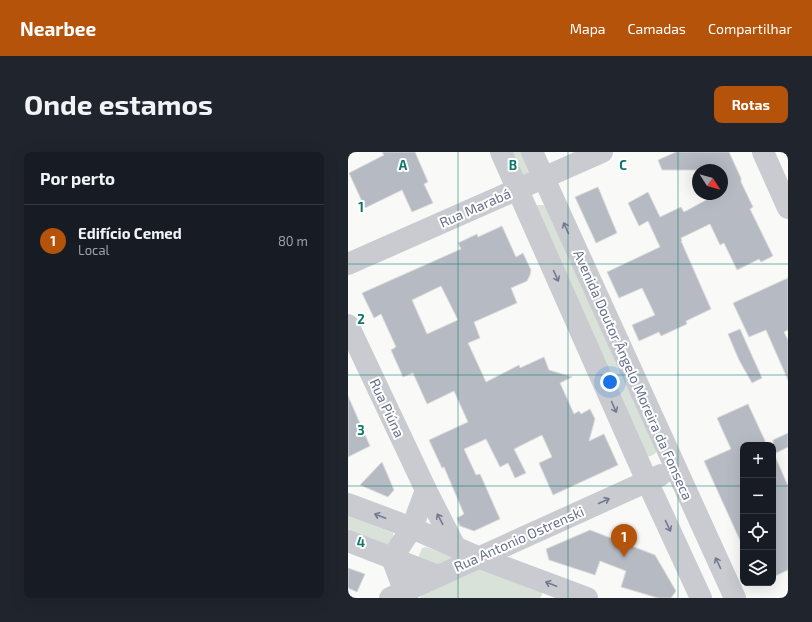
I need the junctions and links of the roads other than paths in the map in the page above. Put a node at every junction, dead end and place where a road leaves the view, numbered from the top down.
1 (501, 152) edge
2 (532, 152) edge
3 (602, 152) edge
4 (763, 152) edge
5 (544, 178) junction
6 (517, 189) junction
7 (788, 208) edge
8 (348, 264) edge
9 (348, 325) edge
10 (675, 468) junction
11 (647, 481) junction
12 (426, 490) junction
13 (348, 504) edge
14 (412, 528) junction
15 (527, 535) junction
16 (348, 542) edge
17 (455, 547) junction
18 (392, 558) junction
19 (480, 558) junction
20 (522, 573) junction
21 (438, 576) junction
22 (401, 596) edge
23 (587, 598) edge
24 (701, 598) edge
25 (735, 598) edge

1 - 6 street
2 - 5 street, Avenida Doutor Ângelo Moreira da Fonseca
3 - 5 street, Rua Marabá
4 - 7 street
5 - 6 street, Rua Marabá
10 -> 5 street, Avenida Doutor Ângelo Moreira da Fonseca
6 - 8 street, Rua Marabá
6 -> 11 street
9 - 12 street, Rua Piúna
10 - 11 street, Rua Antonio Ostrenski
25 -> 10 street, Avenida Doutor Ângelo Moreira da Fonseca
15 -> 11 street, Rua Antonio Ostrenski
11 -> 24 street
12 - 14 street
17 -> 12 street, Rua Piúna
14 -> 13 street
14 - 17 street
14 - 18 street
15 - 19 street, Rua Antonio Ostrenski
15 - 20 street
16 - 18 street
17 - 19 street
18 - 21 street
18 - 22 street
19 - 20 street
19 - 21 street, Rua Antonio Ostrenski
23 -> 20 street
21 - 22 street, Rua Antonio Ostrenski

